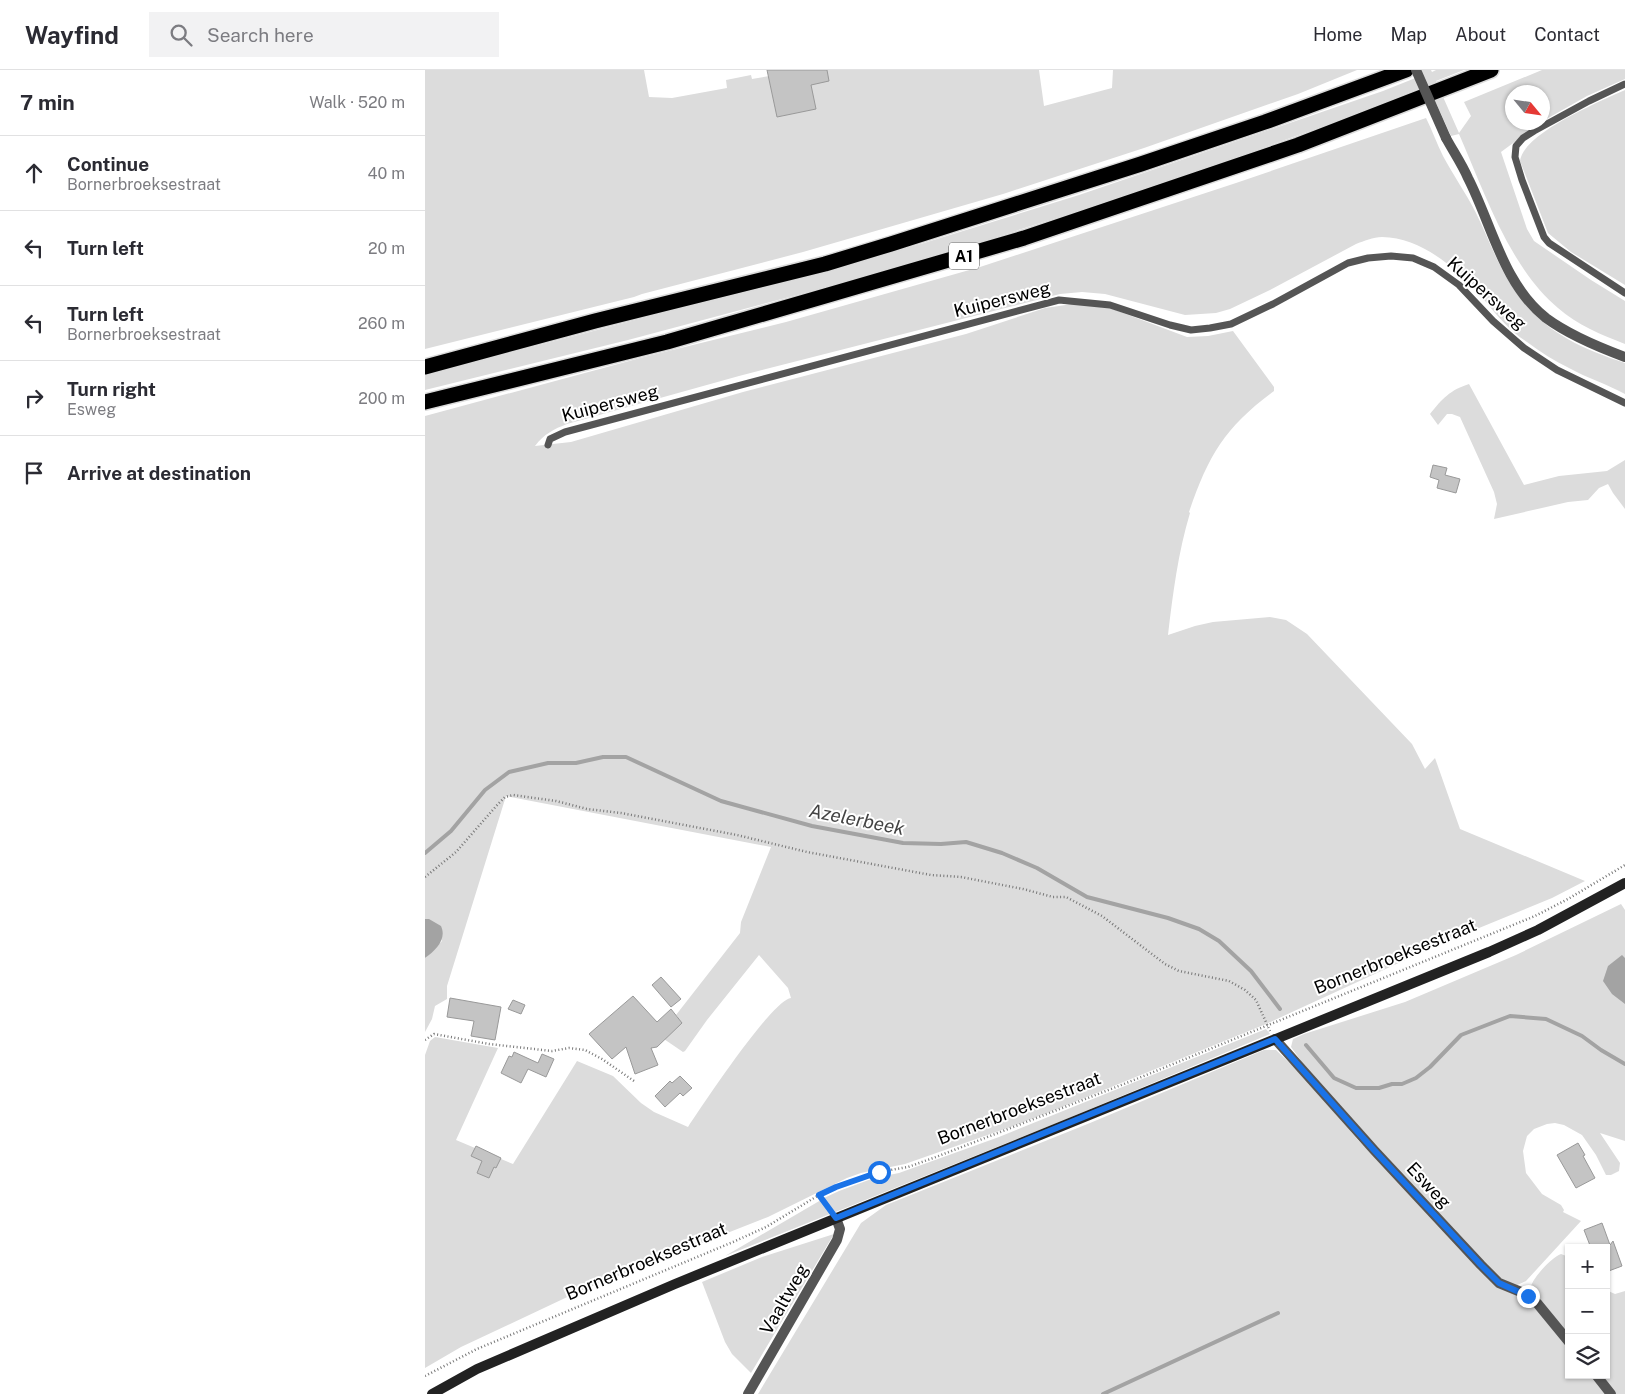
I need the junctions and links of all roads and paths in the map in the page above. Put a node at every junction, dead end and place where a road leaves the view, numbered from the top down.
1 (1406, 70) edge
2 (1416, 70) edge
3 (1491, 70) edge
4 (1625, 84) edge
5 (1625, 293) edge
6 (1625, 357) edge
7 (425, 367) edge
8 (425, 402) edge
9 (1625, 403) edge
10 (549, 445) dead end
11 (1625, 865) edge
12 (425, 877) edge
13 (1625, 882) edge
14 (1267, 1026) junction
15 (1275, 1039) junction
16 (425, 1040) edge
17 (634, 1082) dead end
18 (819, 1195) junction
19 (836, 1218) junction
20 (1565, 1337) edge
21 (425, 1376) edge
22 (1599, 1379) edge
23 (433, 1394) edge
24 (748, 1394) edge
25 (1611, 1394) edge

1 - 7 highway, A1
2 - 6 street, Kuipersweg, bridge
3 - 8 highway, A1
4 - 5 lane
9 - 10 lane, Kuipersweg
11 - 14 path, Bornerbroeksestraat
12 - 14 path
13 - 15 main road, Bornerbroeksestraat
14 - 18 path, Bornerbroeksestraat
15 - 19 main road, Bornerbroeksestraat
15 - 20 street, Esweg
16 - 17 path
18 - 19 path
18 - 21 path, Bornerbroeksestraat
19 - 23 main road, Bornerbroeksestraat
19 - 24 street, Vaaltweg
22 - 25 street

